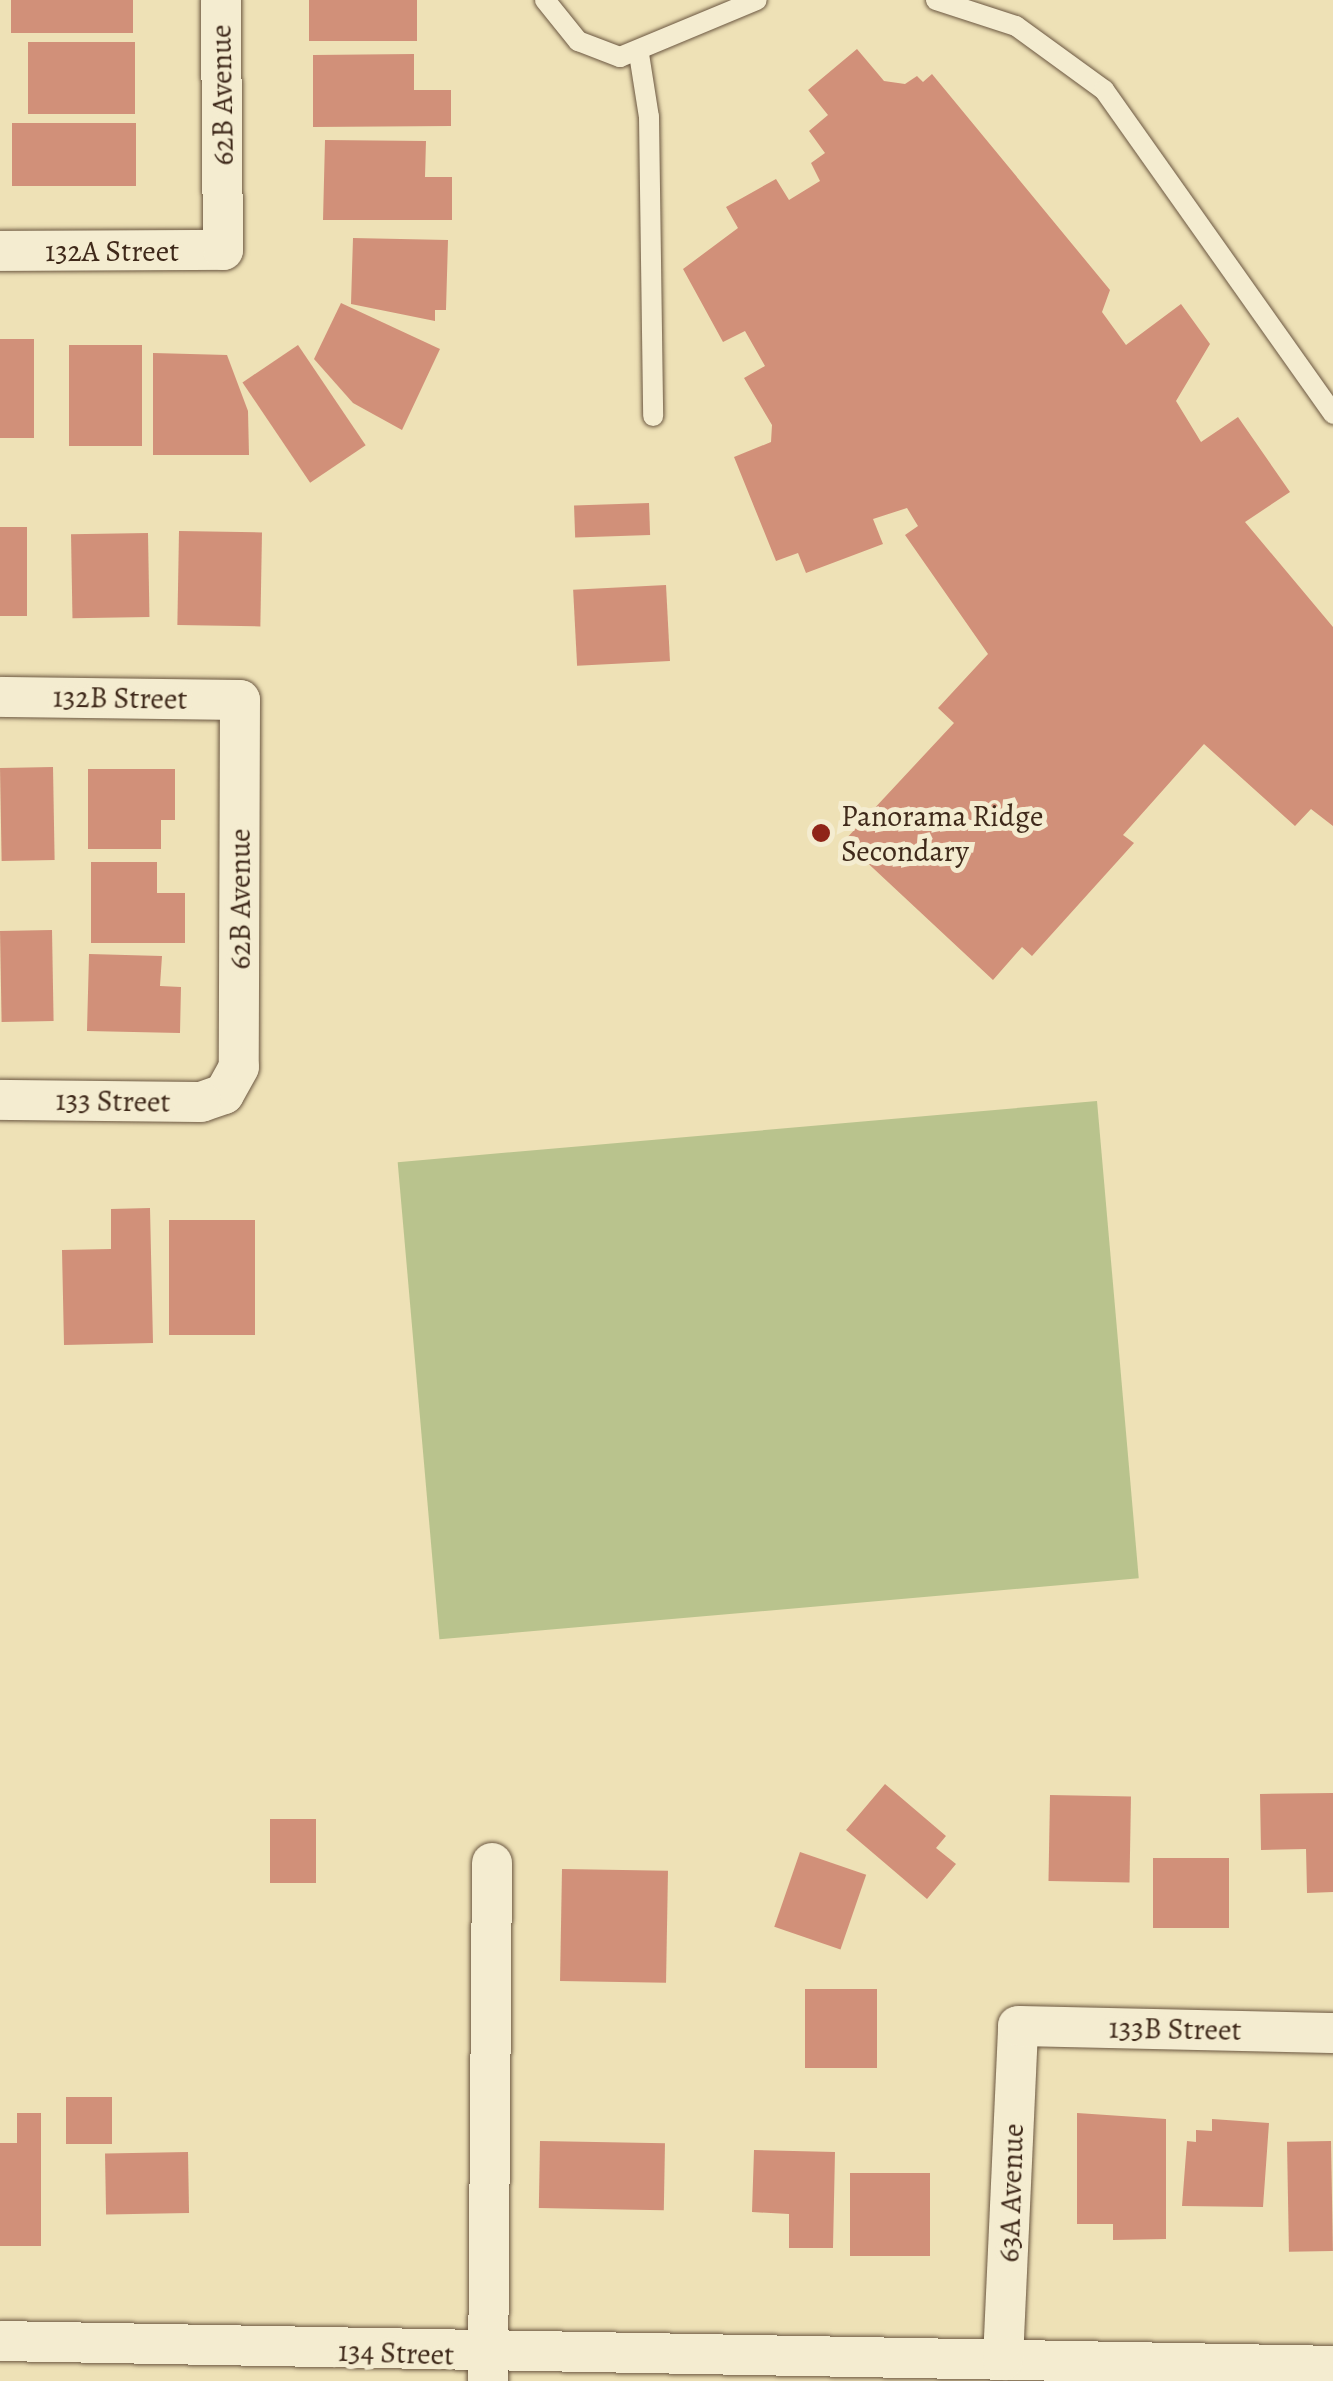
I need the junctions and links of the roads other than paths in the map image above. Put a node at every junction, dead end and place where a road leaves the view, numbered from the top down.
1 (221, 0) edge
2 (545, 0) edge
3 (757, 0) edge
4 (936, 0) edge
5 (640, 54) junction
6 (224, 250) joint
7 (0, 251) edge
8 (1333, 414) edge
9 (653, 416) dead end
10 (0, 696) edge
11 (240, 700) joint
12 (224, 1094) joint
13 (0, 1100) edge
14 (492, 1862) dead end
15 (1018, 2026) joint
16 (1333, 2033) edge
17 (0, 2341) edge
18 (1003, 2360) junction
19 (1333, 2366) edge
20 (488, 2368) edge

1 - 6 street, 62B Avenue
2 - 5 lane
3 - 5 lane
4 - 8 lane
5 - 9 lane
6 - 7 street, 132A Street
10 - 11 street, 132B Street
11 - 12 street, 62B Avenue
12 - 13 street, 133 Street
14 - 20 street
15 - 16 street, 133B Street
15 - 18 street, 63A Avenue
17 - 20 street, 134 Street
18 - 19 street, 134 Street
18 - 20 street, 134 Street

